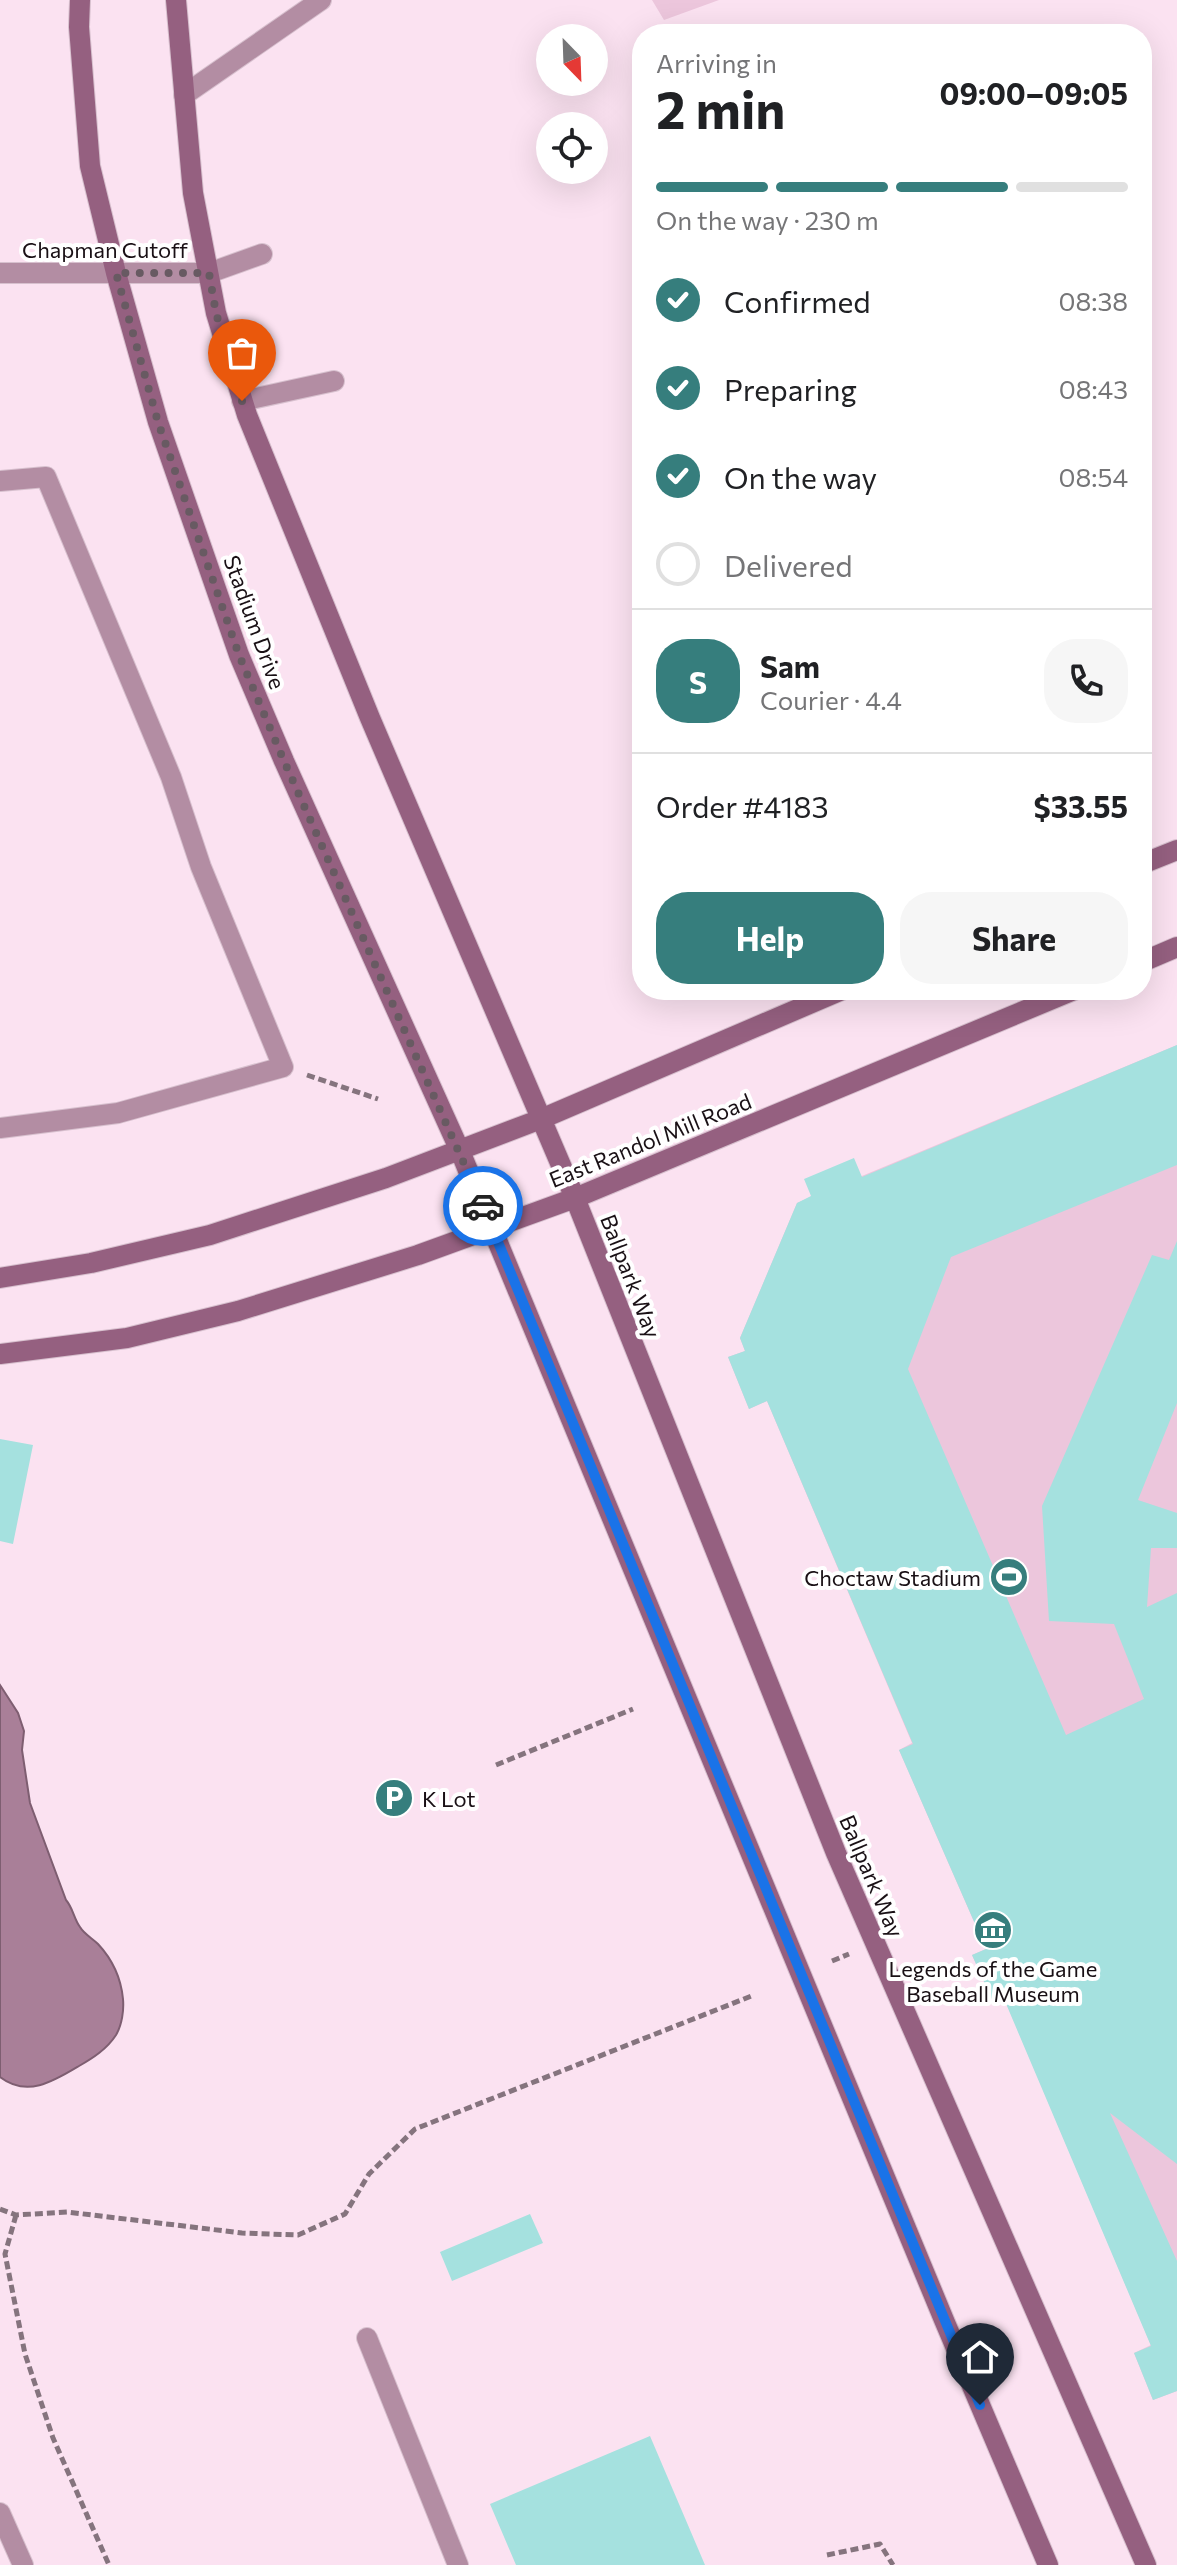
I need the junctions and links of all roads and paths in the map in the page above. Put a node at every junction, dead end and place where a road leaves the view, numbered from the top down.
1 (80, 0) edge
2 (176, 0) edge
3 (321, 0) edge
4 (184, 95) junction
5 (262, 254) dead end
6 (0, 273) edge
7 (116, 273) junction
8 (209, 273) junction
9 (334, 381) dead end
10 (242, 401) junction
11 (0, 481) edge
12 (1177, 850) edge
13 (1152, 860) edge
14 (1177, 947) edge
15 (1152, 958) edge
16 (819, 1000) edge
17 (1050, 1000) edge
18 (283, 1067) junction
19 (378, 1099) dead end
20 (541, 1119) junction
21 (0, 1128) edge
22 (460, 1151) junction
23 (575, 1198) junction
24 (492, 1229) junction
25 (0, 1278) edge
26 (0, 1354) edge
27 (633, 1709) dead end
28 (496, 1765) dead end
29 (853, 1952) dead end
30 (832, 1961) dead end
31 (754, 1995) dead end
32 (0, 2209) edge
33 (16, 2215) junction
34 (367, 2338) dead end
35 (0, 2513) edge
36 (827, 2555) dead end
37 (23, 2565) edge
38 (109, 2565) edge
39 (458, 2565) edge
40 (893, 2565) edge
41 (1048, 2565) edge
42 (1146, 2565) edge

1 - 7 main road, Stadium Drive
2 - 4 main road
3 - 4 street
4 - 8 main road
5 - 8 street, Chapman Cutoff
6 - 7 street, Chapman Cutoff
7 - 8 street, Chapman Cutoff
7 - 22 main road, Stadium Drive
8 - 10 main road
9 - 10 street
10 - 20 main road
11 - 18 street
12 - 13 main road
14 - 15 main road
16 - 20 main road
17 - 23 main road, East Randol Mill Road
18 - 19 path
18 - 21 street
20 - 22 main road
20 - 23 main road
22 - 24 main road, Stadium Drive
22 - 25 main road
23 - 24 main road, East Randol Mill Road
23 - 42 main road, Ballpark Way
24 - 26 main road, East Randol Mill Road
24 - 41 main road
27 - 28 path
29 - 30 path
31 - 33 path
32 - 33 path
33 - 38 path
34 - 39 street
35 - 37 street
36 - 40 path

